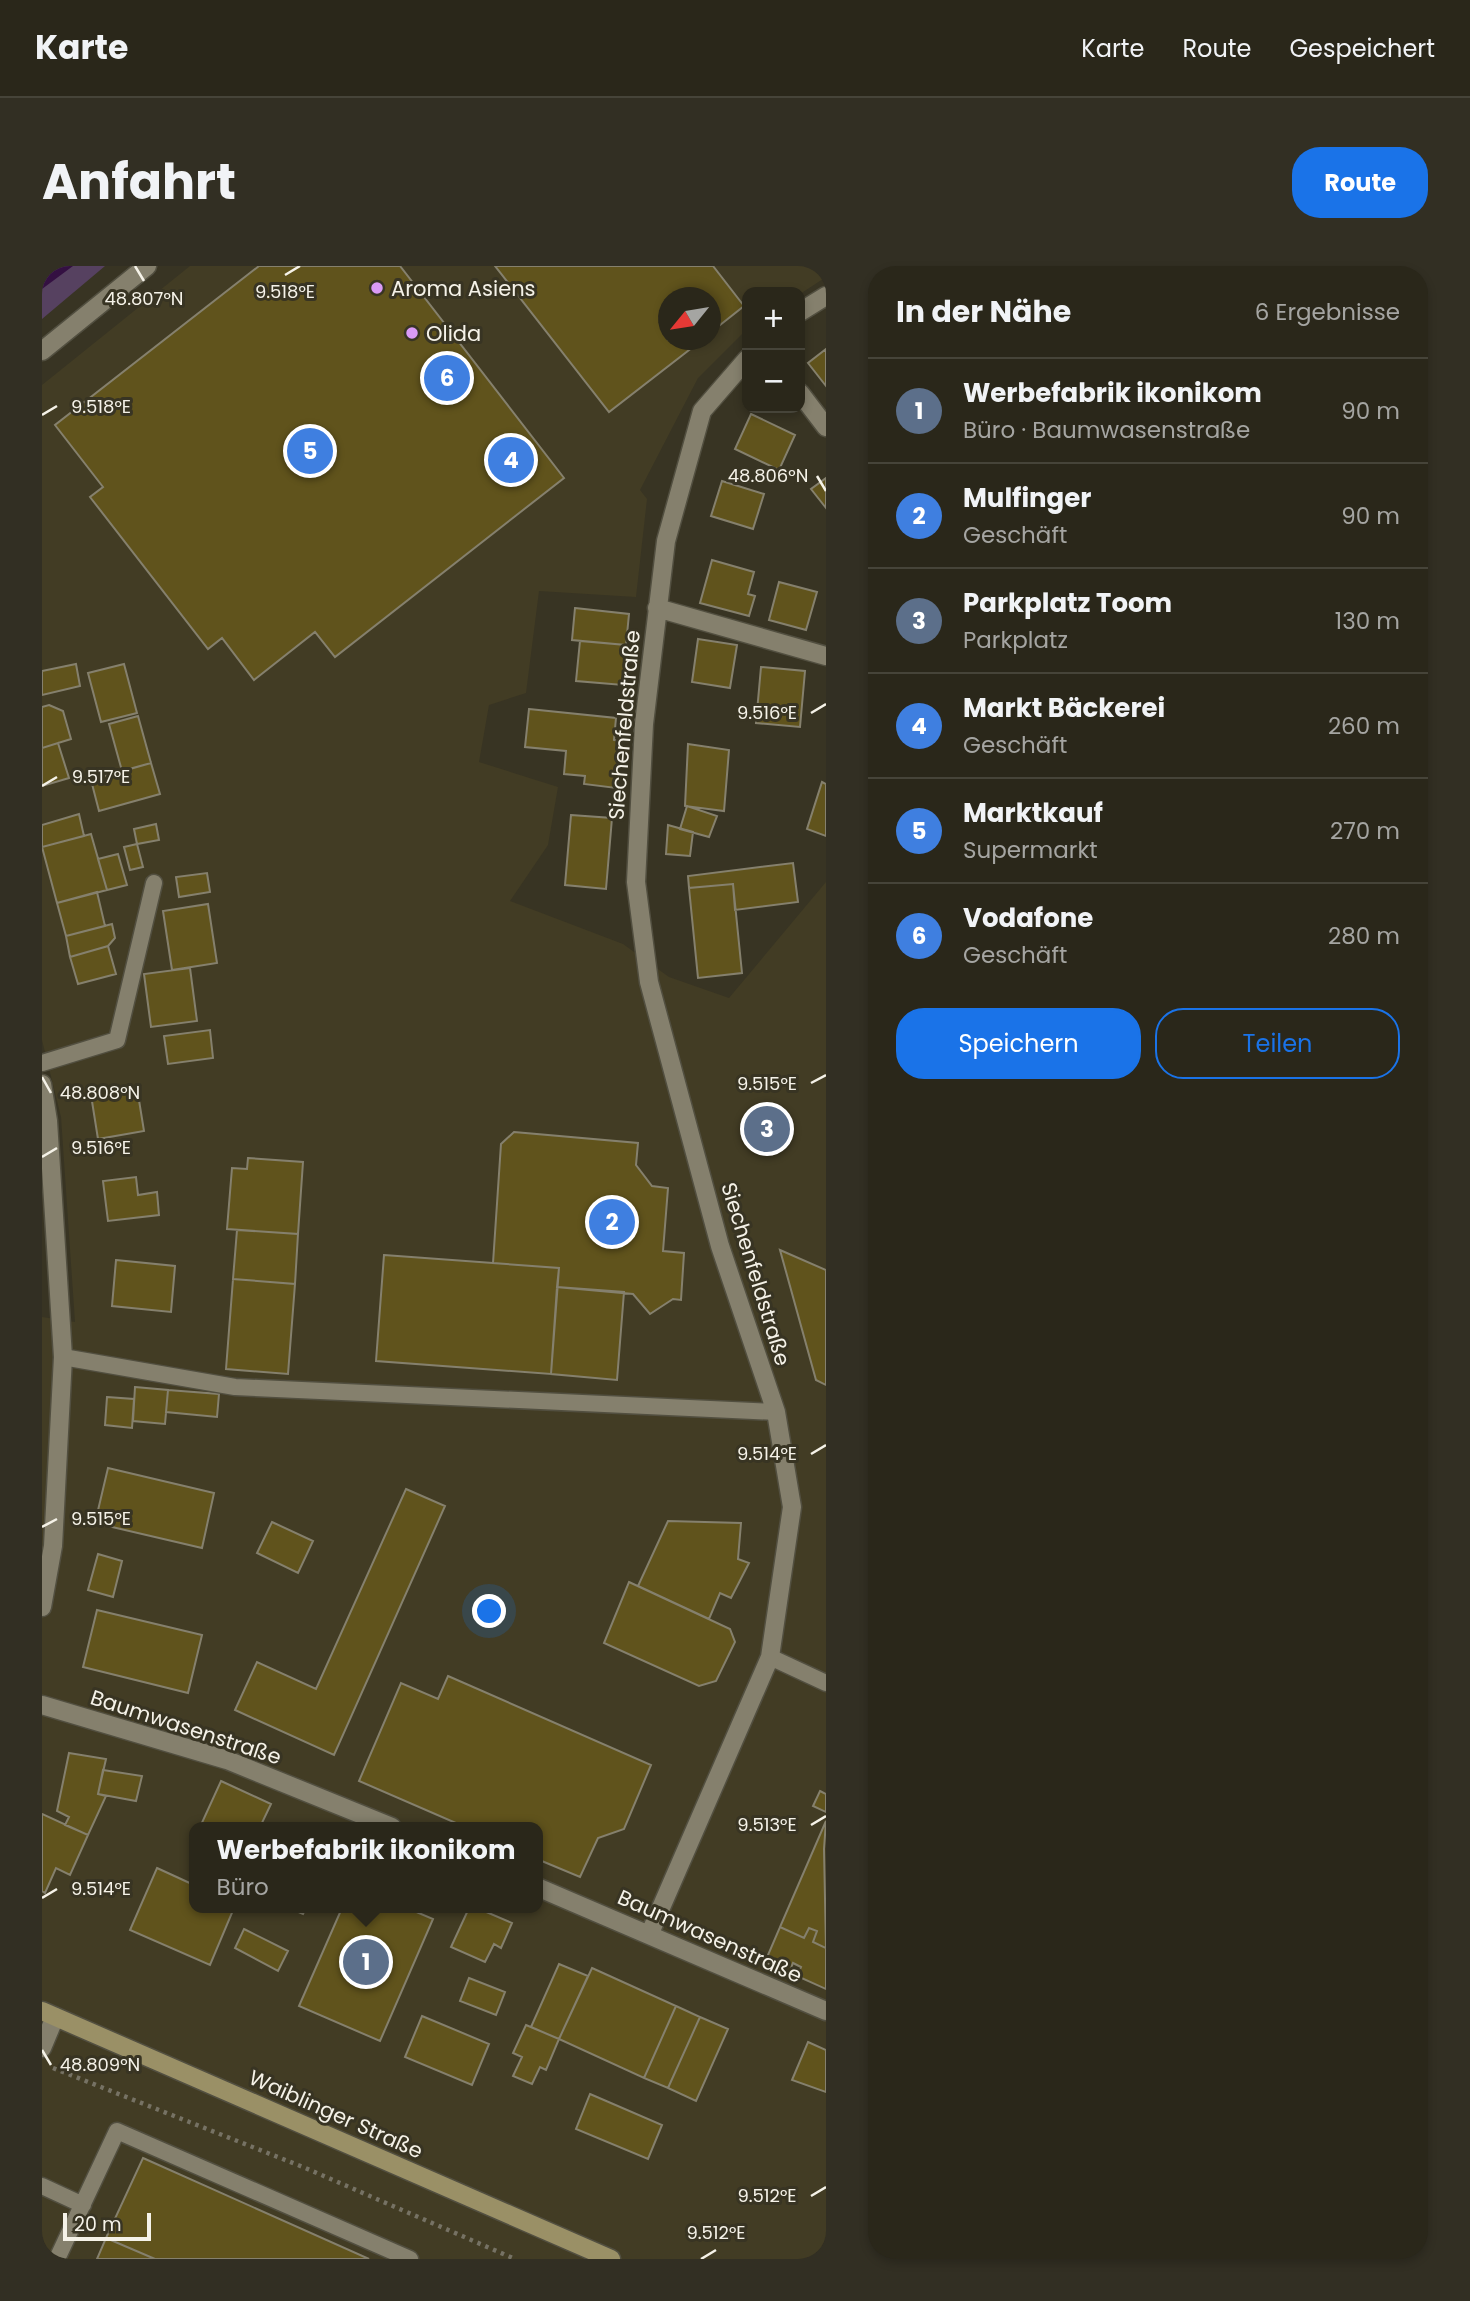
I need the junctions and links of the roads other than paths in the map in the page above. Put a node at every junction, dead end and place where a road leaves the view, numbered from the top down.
1 (147, 266) edge
2 (826, 296) edge
3 (805, 309) edge
4 (42, 351) edge
5 (742, 365) edge
6 (805, 400) edge
7 (826, 427) edge
8 (657, 608) junction
9 (826, 656) edge
10 (154, 883) dead end
11 (42, 1063) edge
12 (42, 1084) edge
13 (63, 1357) junction
14 (776, 1412) junction
15 (48, 1545) edge
16 (42, 1607) edge
17 (769, 1657) junction
18 (826, 1683) edge
19 (42, 1705) edge
20 (380, 1822) edge
21 (543, 1889) edge
22 (650, 1933) junction
23 (826, 2011) edge
24 (48, 2014) edge
25 (42, 2048) edge
26 (42, 2186) edge
27 (83, 2205) junction
28 (57, 2259) edge
29 (410, 2259) edge
30 (611, 2259) edge

1 - 4 street
2 - 3 street
5 - 8 street, Siechenfeldstraße
6 - 7 street
8 - 9 street, Siechenfeldstraße
8 - 14 street, Siechenfeldstraße
10 - 11 lane
12 - 13 street
13 - 14 lane
13 - 15 street
14 - 17 street, Siechenfeldstraße
15 - 16 street
17 - 18 lane
17 - 22 street, Siechenfeldstraße
19 - 20 street, Baumwasenstraße
21 - 22 street, Baumwasenstraße
22 - 23 street, Baumwasenstraße
24 - 25 street
24 - 30 main road, Waiblinger Straße
26 - 27 lane
27 - 28 lane
27 - 29 lane

